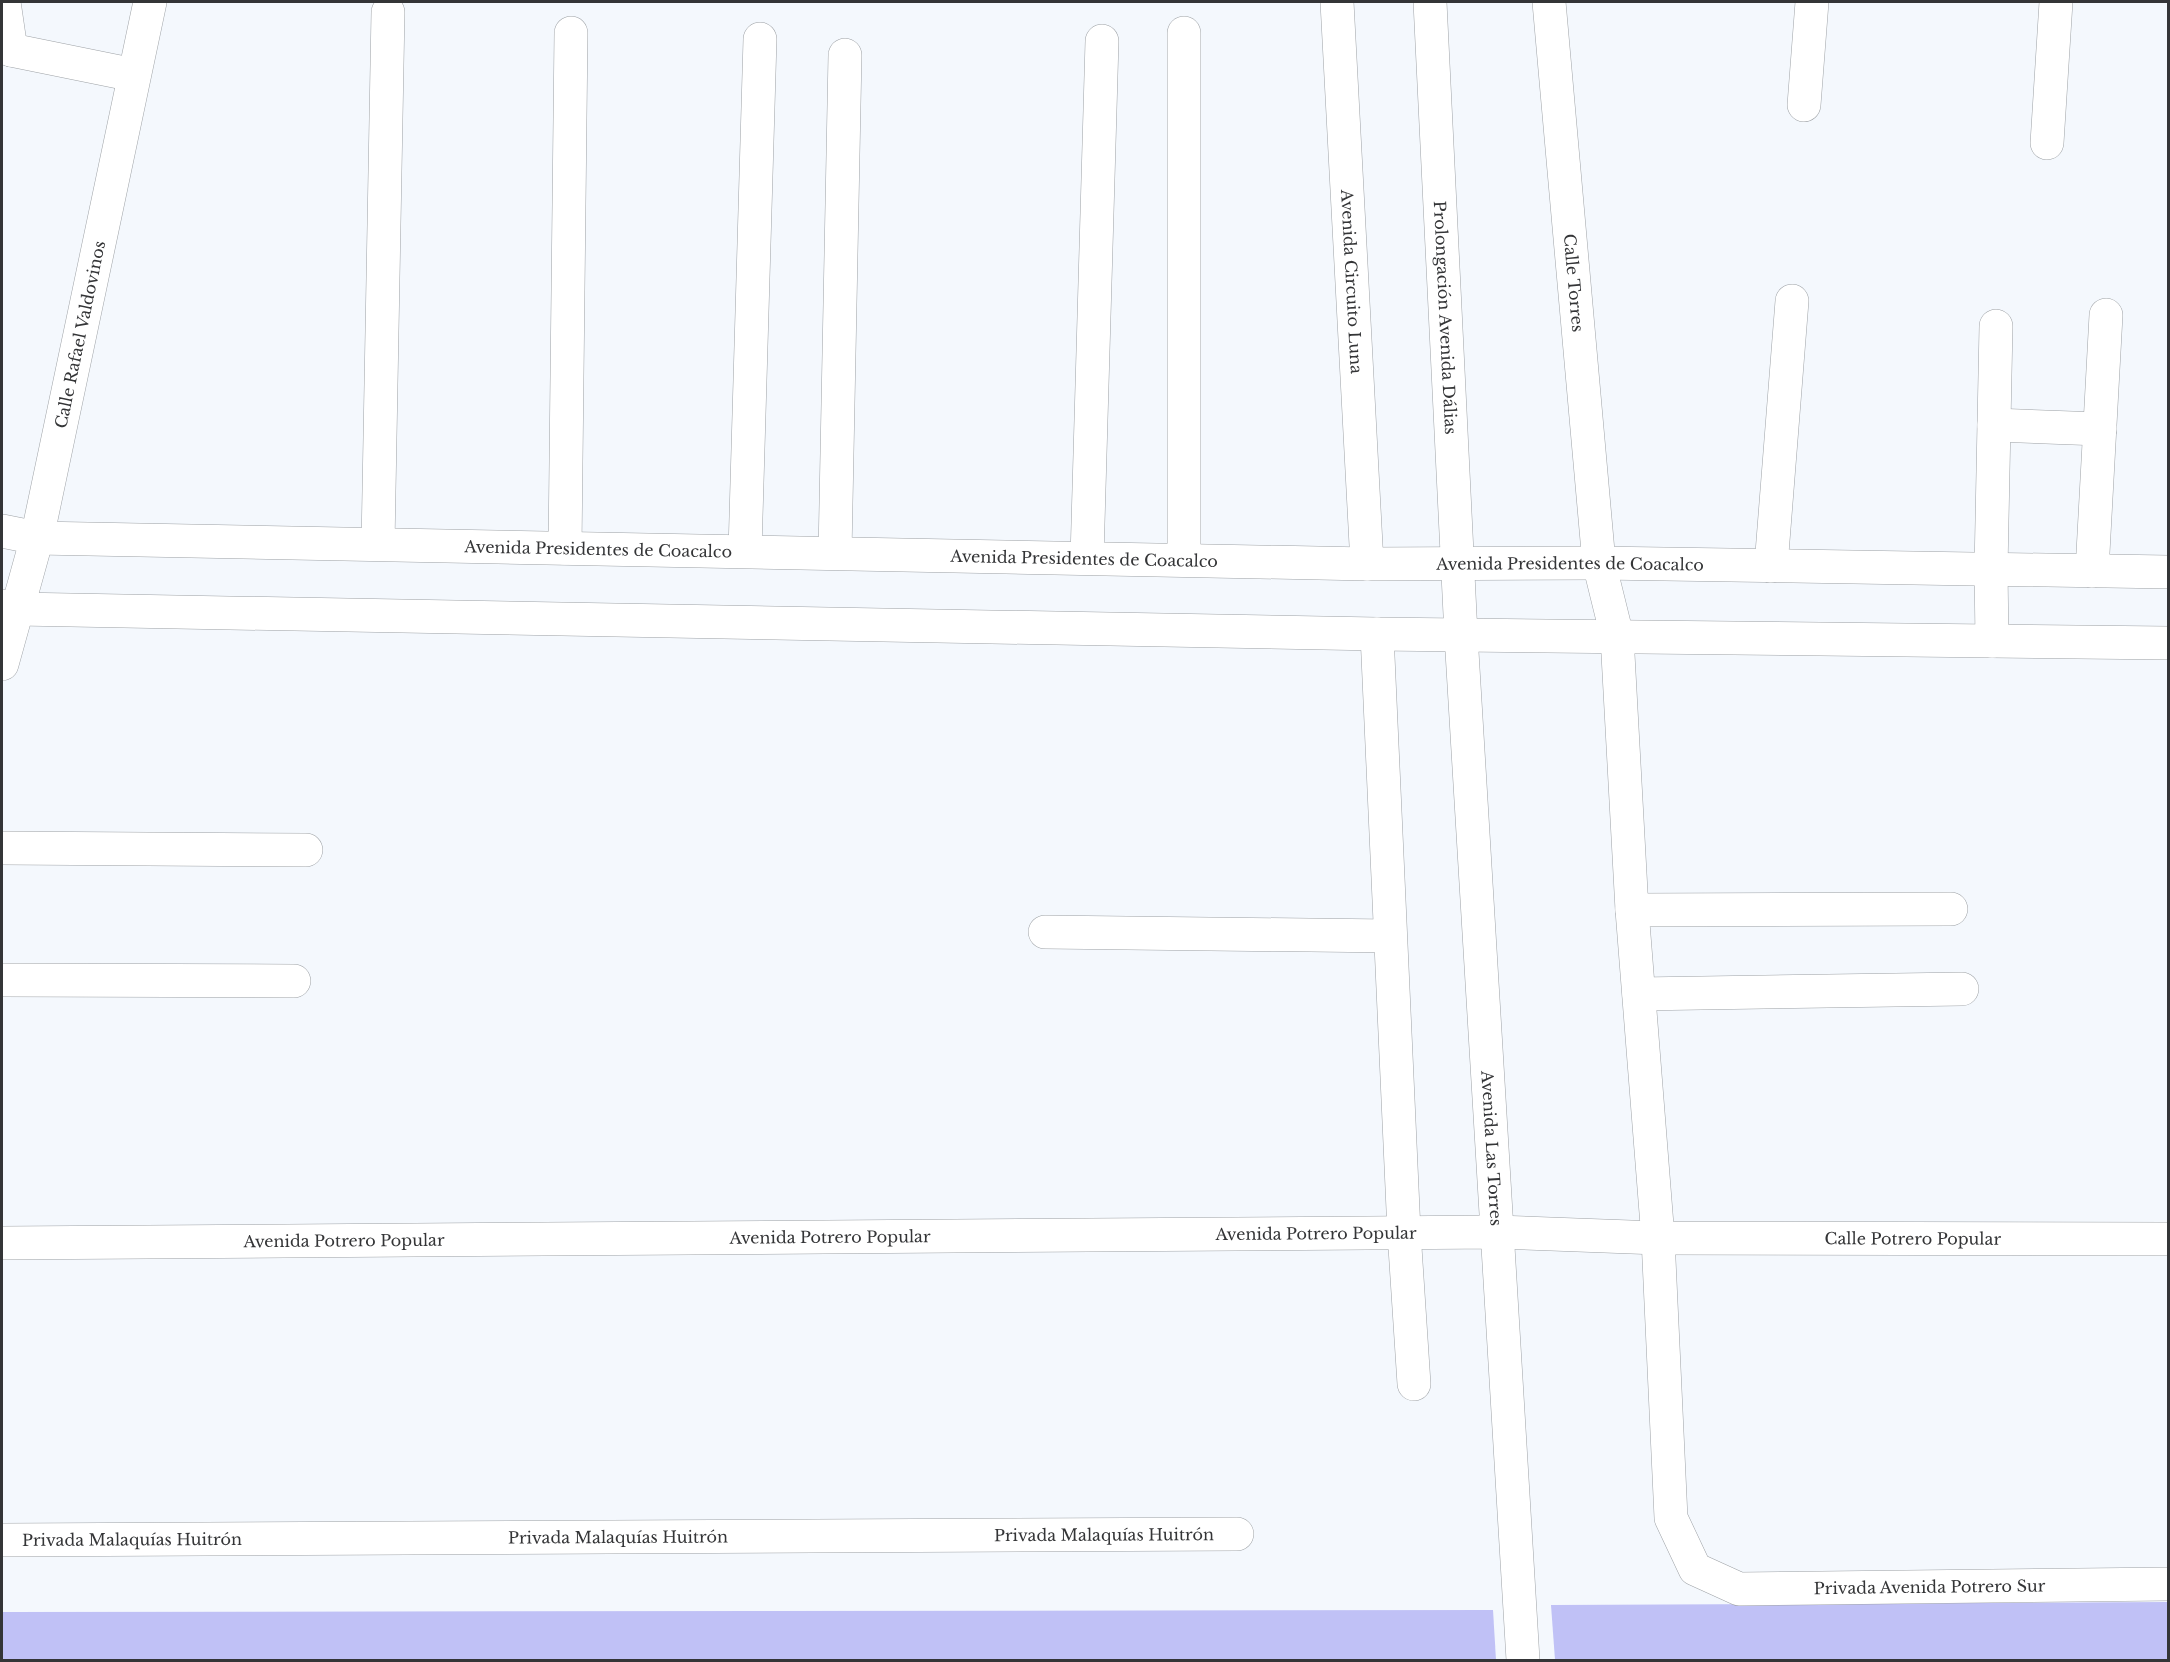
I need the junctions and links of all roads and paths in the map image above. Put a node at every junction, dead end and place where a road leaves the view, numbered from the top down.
1 (4, 2) edge
2 (150, 2) edge
3 (1337, 2) edge
4 (1430, 2) edge
5 (1549, 2) edge
6 (1812, 2) edge
7 (2056, 2) edge
8 (388, 12) dead end
9 (571, 33) dead end
10 (1184, 33) dead end
11 (760, 39) dead end
12 (1102, 41) dead end
13 (845, 55) dead end
14 (6, 57) edge
15 (134, 75) junction
16 (1804, 105) dead end
17 (2047, 143) dead end
18 (1792, 301) dead end
19 (2106, 315) dead end
20 (1996, 326) dead end
21 (1994, 425) junction
22 (2100, 429) junction
23 (2, 531) edge
24 (37, 538) junction
25 (378, 544) junction
26 (565, 548) junction
27 (745, 551) junction
28 (836, 553) junction
29 (1087, 558) junction
30 (1184, 560) junction
31 (1458, 563) junction
32 (1599, 563) junction
33 (1367, 564) junction
34 (1771, 566) junction
35 (1991, 570) junction
36 (2092, 571) junction
37 (2169, 572) edge
38 (10, 608) edge
39 (1377, 634) junction
40 (1461, 635) junction
41 (1617, 636) junction
42 (1992, 641) junction
43 (2169, 643) edge
44 (2, 664) edge
45 (2, 848) edge
46 (306, 850) dead end
47 (1951, 909) dead end
48 (1632, 910) junction
49 (1045, 932) dead end
50 (1390, 936) junction
51 (2, 980) edge
52 (294, 981) dead end
53 (1962, 989) dead end
54 (1639, 994) junction
55 (1404, 1232) junction
56 (1497, 1232) junction
57 (1658, 1238) junction
58 (2169, 1239) edge
59 (2, 1243) edge
60 (1414, 1384) dead end
61 (1237, 1534) dead end
62 (2, 1540) edge
63 (1695, 1569) joint
64 (2169, 1584) edge
65 (1523, 1660) edge

1 - 14 street
2 - 15 street, Calle Rafael Valdovinos
3 - 33 street, Avenida Circuito Luna
4 - 31 street, Prolongación Avenida Dálias
5 - 32 street, Calle Torres
6 - 16 street
7 - 17 street
8 - 25 street
9 - 26 street
10 - 30 street
11 - 27 street
12 - 29 street
13 - 28 street
14 - 15 street
15 - 24 street, Calle Rafael Valdovinos
18 - 34 street
19 - 22 street
20 - 21 street
21 - 22 street
21 - 35 street
22 - 36 street
23 - 24 street, Avenida Presidentes de Coacalco
24 - 25 street, Avenida Presidentes de Coacalco
24 - 38 street, Calle Rafael Valdovinos
25 - 26 street, Avenida Presidentes de Coacalco
26 - 27 street, Avenida Presidentes de Coacalco
27 - 28 street, Avenida Presidentes de Coacalco
28 - 29 street, Avenida Presidentes de Coacalco
29 - 30 street, Avenida Presidentes de Coacalco
30 - 33 street, Avenida Presidentes de Coacalco
31 - 32 street, Avenida Presidentes de Coacalco
31 - 33 street, Avenida Presidentes de Coacalco
31 - 40 street, Prolongación Avenida Dálias
32 - 34 street, Avenida Presidentes de Coacalco
32 - 41 street, Calle Torres
34 - 35 street, Avenida Presidentes de Coacalco
35 - 36 street, Avenida Presidentes de Coacalco
35 - 42 street
36 - 37 street, Avenida Presidentes de Coacalco
38 - 39 street
38 - 44 street, Calle Rafael Valdovinos
39 - 40 street
39 - 50 street
40 - 41 street
40 - 56 street, Avenida Las Torres
41 - 42 street
41 - 48 street, Calle Torres
42 - 43 street
45 - 46 street
47 - 48 street
48 - 54 street, Calle Torres
49 - 50 street
50 - 55 street
51 - 52 street
53 - 54 street
54 - 57 street, Calle Torres
55 - 56 street, Avenida Potrero Popular
55 - 59 street, Avenida Potrero Popular
55 - 60 street
56 - 57 street, Avenida Potrero Popular
56 - 65 street, Avenida Las Torres
57 - 58 street, Calle Potrero Popular
57 - 63 street, Calle Torres
61 - 62 street, Privada Malaquías Huitrón
63 - 64 street, Privada Avenida Potrero Sur

